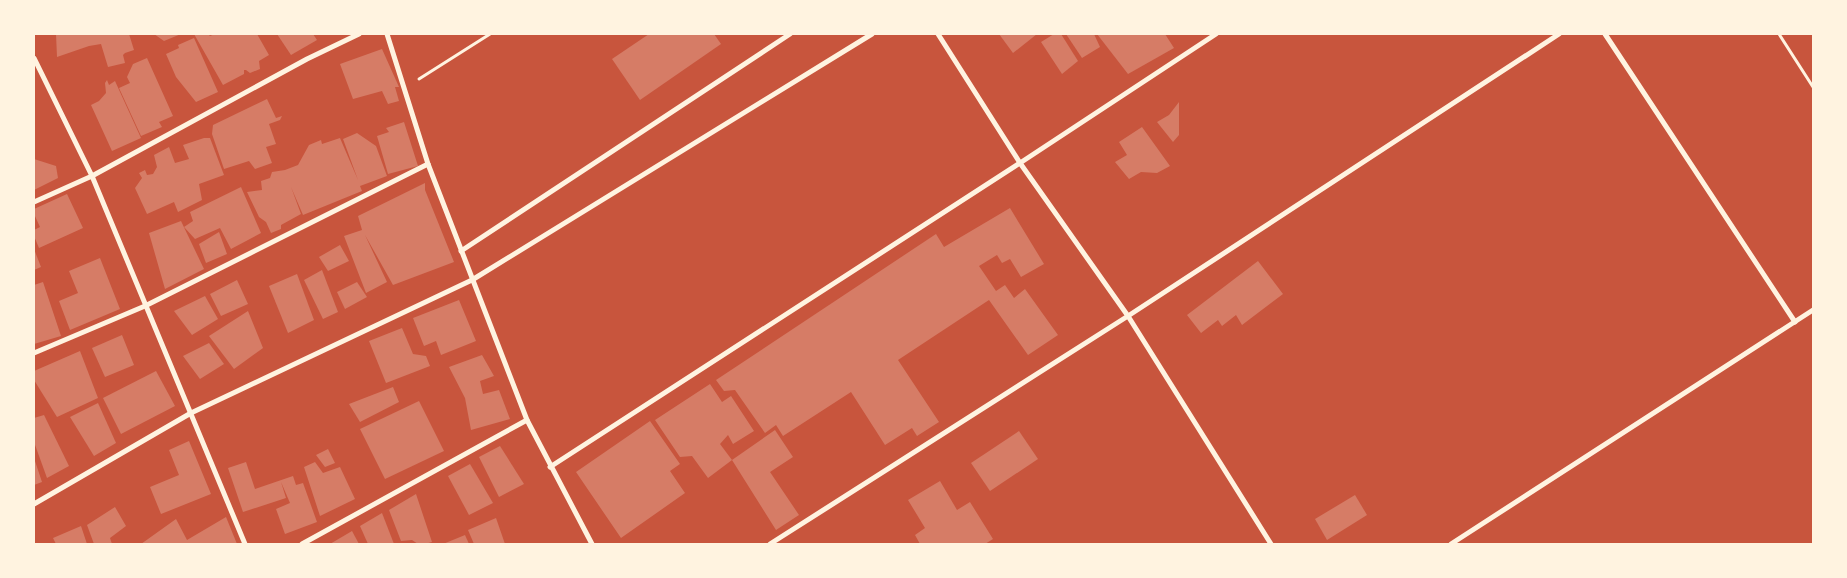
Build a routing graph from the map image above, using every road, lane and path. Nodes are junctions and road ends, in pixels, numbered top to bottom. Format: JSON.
{"nodes":[{"id":1,"x":359,"y":34,"type":"edge"},
{"id":2,"x":386,"y":34,"type":"edge"},
{"id":3,"x":490,"y":34,"type":"edge"},
{"id":4,"x":790,"y":34,"type":"edge"},
{"id":5,"x":872,"y":34,"type":"edge"},
{"id":6,"x":938,"y":34,"type":"edge"},
{"id":7,"x":1216,"y":34,"type":"edge"},
{"id":8,"x":1559,"y":34,"type":"edge"},
{"id":9,"x":1605,"y":34,"type":"edge"},
{"id":10,"x":1779,"y":34,"type":"edge"},
{"id":11,"x":34,"y":58,"type":"edge"},
{"id":12,"x":1813,"y":87,"type":"edge"},
{"id":13,"x":404,"y":89,"type":"junction"},
{"id":14,"x":1020,"y":163,"type":"junction"},
{"id":15,"x":428,"y":164,"type":"junction"},
{"id":16,"x":92,"y":176,"type":"junction"},
{"id":17,"x":34,"y":202,"type":"edge"},
{"id":18,"x":461,"y":251,"type":"junction"},
{"id":19,"x":472,"y":280,"type":"junction"},
{"id":20,"x":145,"y":306,"type":"junction"},
{"id":21,"x":1813,"y":310,"type":"edge"},
{"id":22,"x":1128,"y":316,"type":"junction"},
{"id":23,"x":1795,"y":322,"type":"junction"},
{"id":24,"x":34,"y":353,"type":"edge"},
{"id":25,"x":191,"y":413,"type":"junction"},
{"id":26,"x":527,"y":420,"type":"junction"},
{"id":27,"x":550,"y":467,"type":"junction"},
{"id":28,"x":34,"y":504,"type":"edge"},
{"id":29,"x":245,"y":544,"type":"edge"},
{"id":30,"x":302,"y":544,"type":"edge"},
{"id":31,"x":592,"y":544,"type":"edge"},
{"id":32,"x":770,"y":544,"type":"edge"},
{"id":33,"x":1271,"y":544,"type":"edge"},
{"id":34,"x":1451,"y":544,"type":"edge"}],
"edges":[{"from":1,"to":16,"type":"street"},
{"from":2,"to":13,"type":"street"},
{"from":3,"to":13,"type":"path"},
{"from":4,"to":18,"type":"street"},
{"from":5,"to":19,"type":"street"},
{"from":6,"to":14,"type":"street"},
{"from":7,"to":14,"type":"street"},
{"from":8,"to":22,"type":"street"},
{"from":9,"to":23,"type":"street"},
{"from":10,"to":12,"type":"path"},
{"from":11,"to":16,"type":"street"},
{"from":13,"to":15,"type":"street"},
{"from":14,"to":22,"type":"street"},
{"from":14,"to":27,"type":"street"},
{"from":15,"to":18,"type":"street"},
{"from":15,"to":20,"type":"street"},
{"from":16,"to":17,"type":"street"},
{"from":16,"to":20,"type":"street"},
{"from":18,"to":19,"type":"street"},
{"from":19,"to":25,"type":"street"},
{"from":19,"to":26,"type":"street"},
{"from":20,"to":24,"type":"street"},
{"from":20,"to":25,"type":"street"},
{"from":21,"to":23,"type":"street"},
{"from":22,"to":32,"type":"street"},
{"from":22,"to":33,"type":"street"},
{"from":23,"to":34,"type":"street"},
{"from":25,"to":28,"type":"street"},
{"from":25,"to":29,"type":"street"},
{"from":26,"to":27,"type":"street"},
{"from":26,"to":30,"type":"street"},
{"from":27,"to":31,"type":"street"}]}
